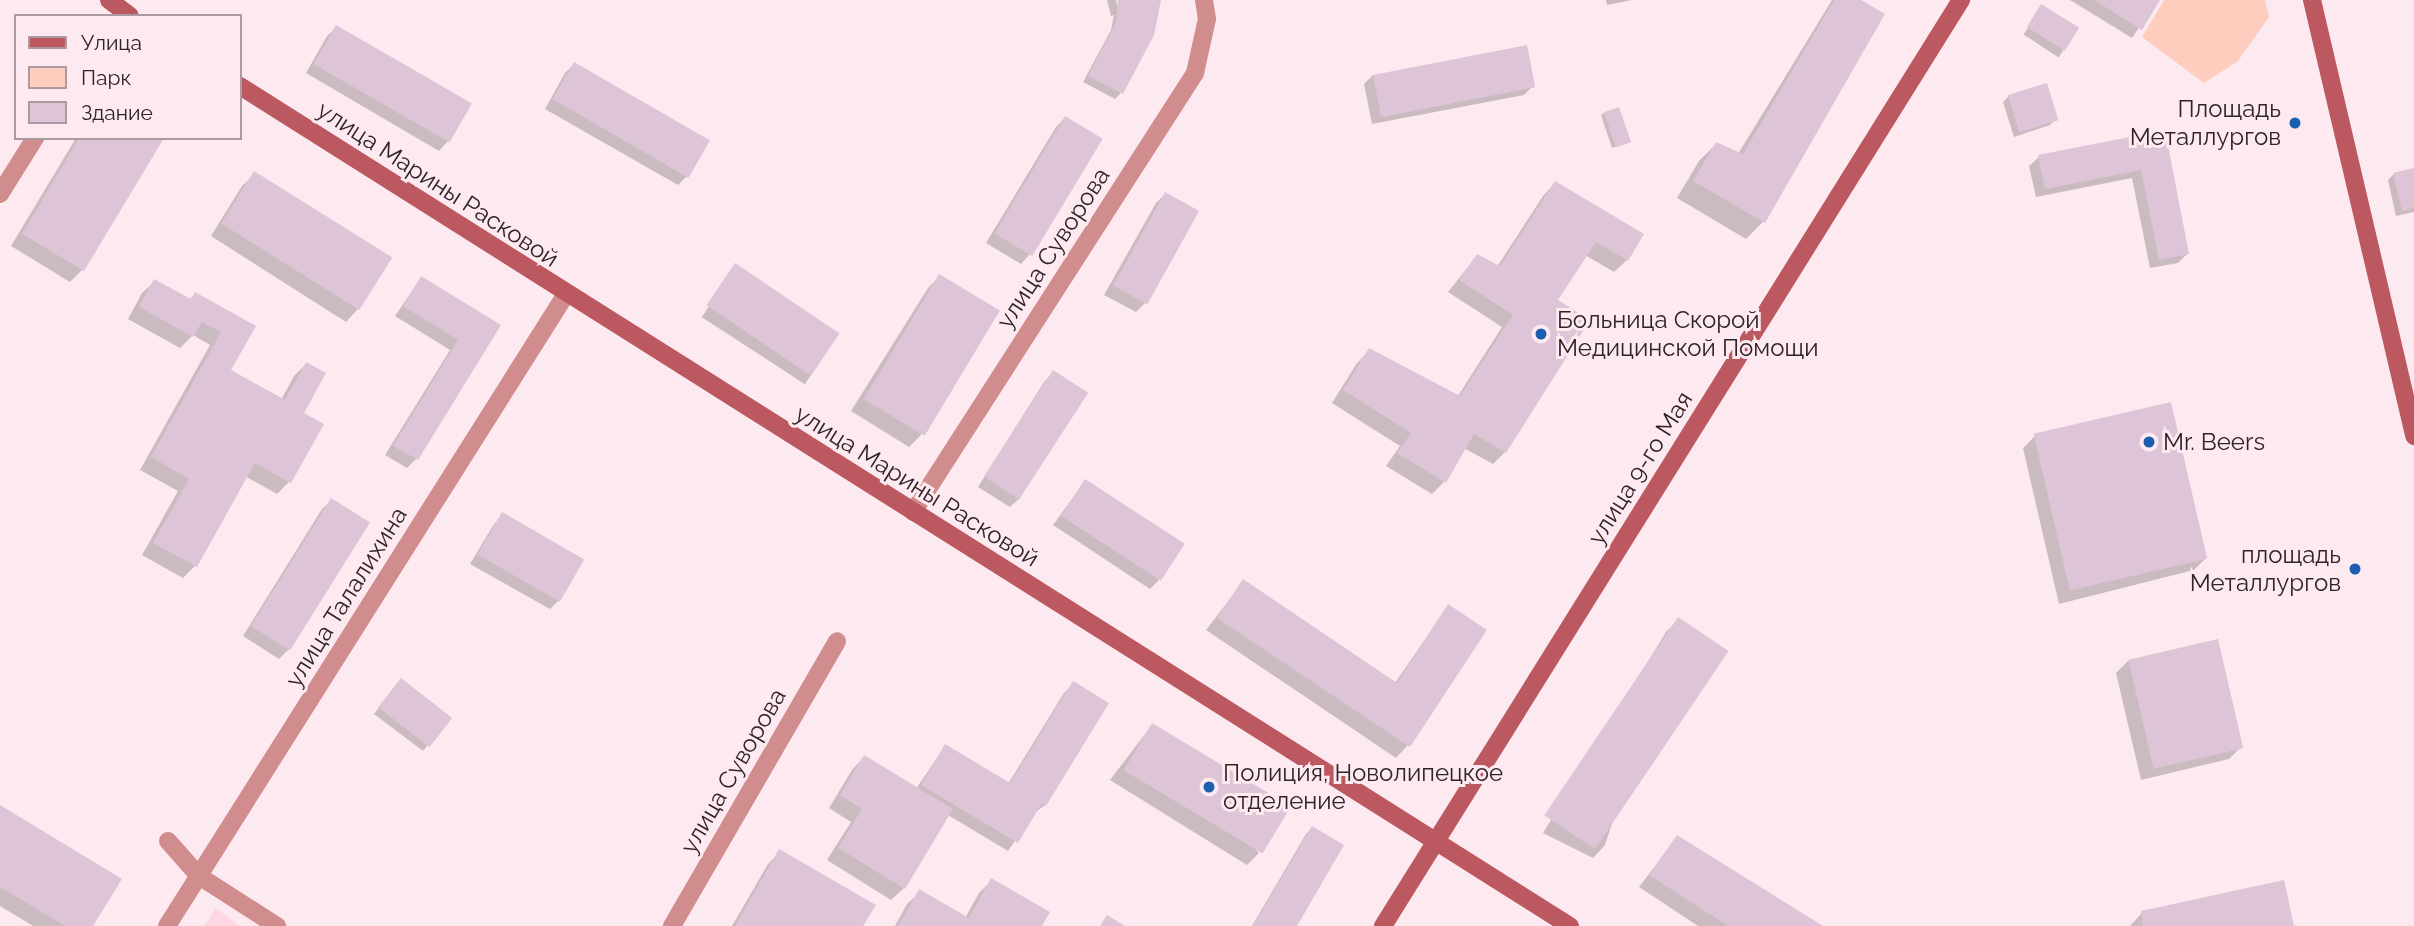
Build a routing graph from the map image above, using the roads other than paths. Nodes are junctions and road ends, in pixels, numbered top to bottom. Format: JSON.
{"nodes":[{"id":1,"x":1204,"y":0,"type":"edge"},
{"id":2,"x":1961,"y":0,"type":"edge"},
{"id":3,"x":2312,"y":0,"type":"edge"},
{"id":4,"x":242,"y":87,"type":"edge"},
{"id":5,"x":34,"y":140,"type":"edge"},
{"id":6,"x":0,"y":194,"type":"edge"},
{"id":7,"x":566,"y":294,"type":"junction"},
{"id":8,"x":2414,"y":436,"type":"edge"},
{"id":9,"x":914,"y":512,"type":"junction"},
{"id":10,"x":836,"y":641,"type":"dead end"},
{"id":11,"x":168,"y":841,"type":"dead end"},
{"id":12,"x":1435,"y":842,"type":"junction"},
{"id":13,"x":199,"y":876,"type":"junction"},
{"id":14,"x":167,"y":926,"type":"edge"},
{"id":15,"x":277,"y":926,"type":"edge"},
{"id":16,"x":672,"y":926,"type":"edge"},
{"id":17,"x":1383,"y":926,"type":"edge"},
{"id":18,"x":1570,"y":926,"type":"edge"}],
"edges":[{"from":1,"to":9,"type":"street","name":"улица Суворова"},
{"from":2,"to":12,"type":"main road","name":"улица 9-го Мая"},
{"from":3,"to":8,"type":"main road"},
{"from":4,"to":7,"type":"main road","name":"улица Марины Расковой"},
{"from":5,"to":6,"type":"street"},
{"from":7,"to":9,"type":"main road","name":"улица Марины Расковой"},
{"from":7,"to":13,"type":"street","name":"улица Талалихина"},
{"from":9,"to":12,"type":"main road","name":"улица Марины Расковой"},
{"from":10,"to":16,"type":"street","name":"улица Суворова"},
{"from":11,"to":13,"type":"street"},
{"from":12,"to":17,"type":"main road","name":"улица 9-го Мая"},
{"from":12,"to":18,"type":"main road","name":"улица Марины Расковой"},
{"from":13,"to":14,"type":"street","name":"улица Талалихина"},
{"from":13,"to":15,"type":"street"}]}
